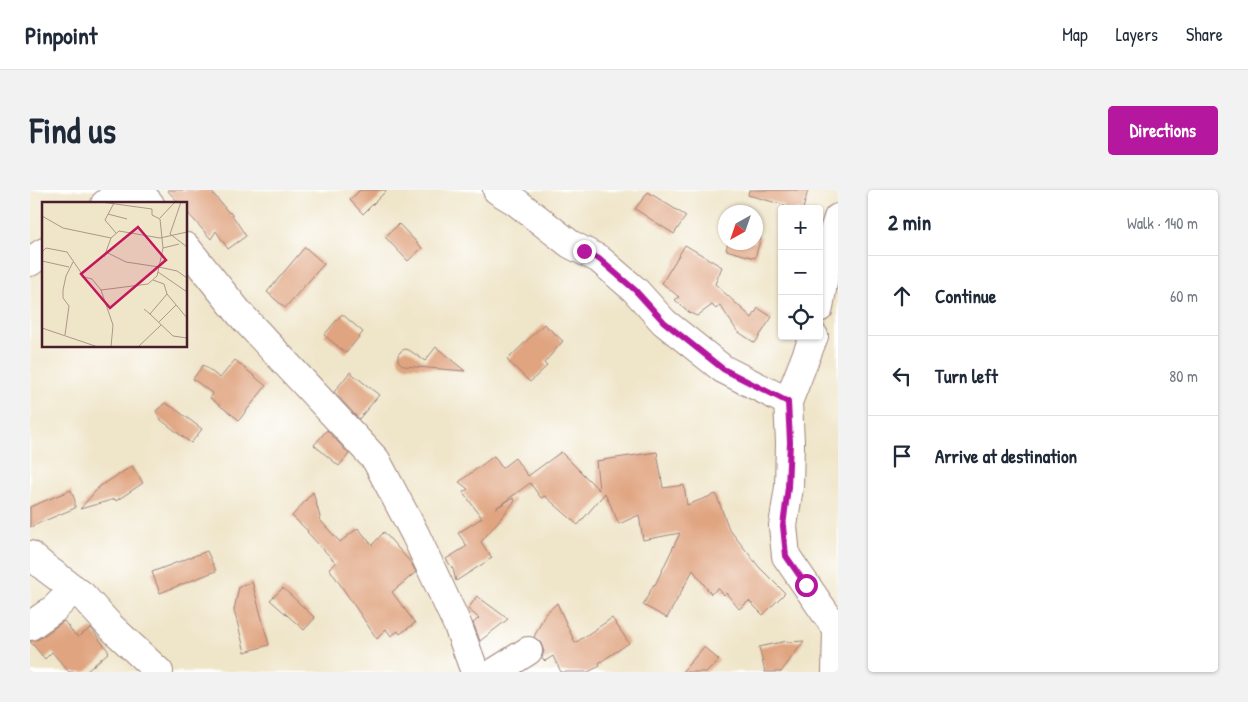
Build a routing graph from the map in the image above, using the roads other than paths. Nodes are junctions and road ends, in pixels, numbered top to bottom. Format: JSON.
{"nodes":[{"id":1,"x":121,"y":190,"type":"edge"},
{"id":2,"x":138,"y":190,"type":"edge"},
{"id":3,"x":497,"y":190,"type":"edge"},
{"id":4,"x":108,"y":202,"type":"edge"},
{"id":5,"x":148,"y":202,"type":"edge"},
{"id":6,"x":838,"y":218,"type":"edge"},
{"id":7,"x":188,"y":249,"type":"edge"},
{"id":8,"x":42,"y":253,"type":"edge"},
{"id":9,"x":30,"y":262,"type":"edge"},
{"id":10,"x":821,"y":295,"type":"edge"},
{"id":11,"x":812,"y":340,"type":"edge"},
{"id":12,"x":788,"y":402,"type":"junction"},
{"id":13,"x":30,"y":555,"type":"edge"},
{"id":14,"x":74,"y":589,"type":"junction"},
{"id":15,"x":30,"y":626,"type":"edge"},
{"id":16,"x":528,"y":651,"type":"dead end"},
{"id":17,"x":159,"y":672,"type":"edge"},
{"id":18,"x":475,"y":672,"type":"edge"},
{"id":19,"x":495,"y":672,"type":"edge"},
{"id":20,"x":836,"y":672,"type":"edge"}],
"edges":[{"from":1,"to":4,"type":"street"},
{"from":2,"to":5,"type":"street"},
{"from":3,"to":12,"type":"street"},
{"from":6,"to":10,"type":"street"},
{"from":7,"to":18,"type":"street"},
{"from":8,"to":9,"type":"street"},
{"from":11,"to":12,"type":"street"},
{"from":12,"to":20,"type":"street"},
{"from":13,"to":14,"type":"street"},
{"from":14,"to":15,"type":"street"},
{"from":14,"to":17,"type":"street"},
{"from":16,"to":19,"type":"street"}]}
